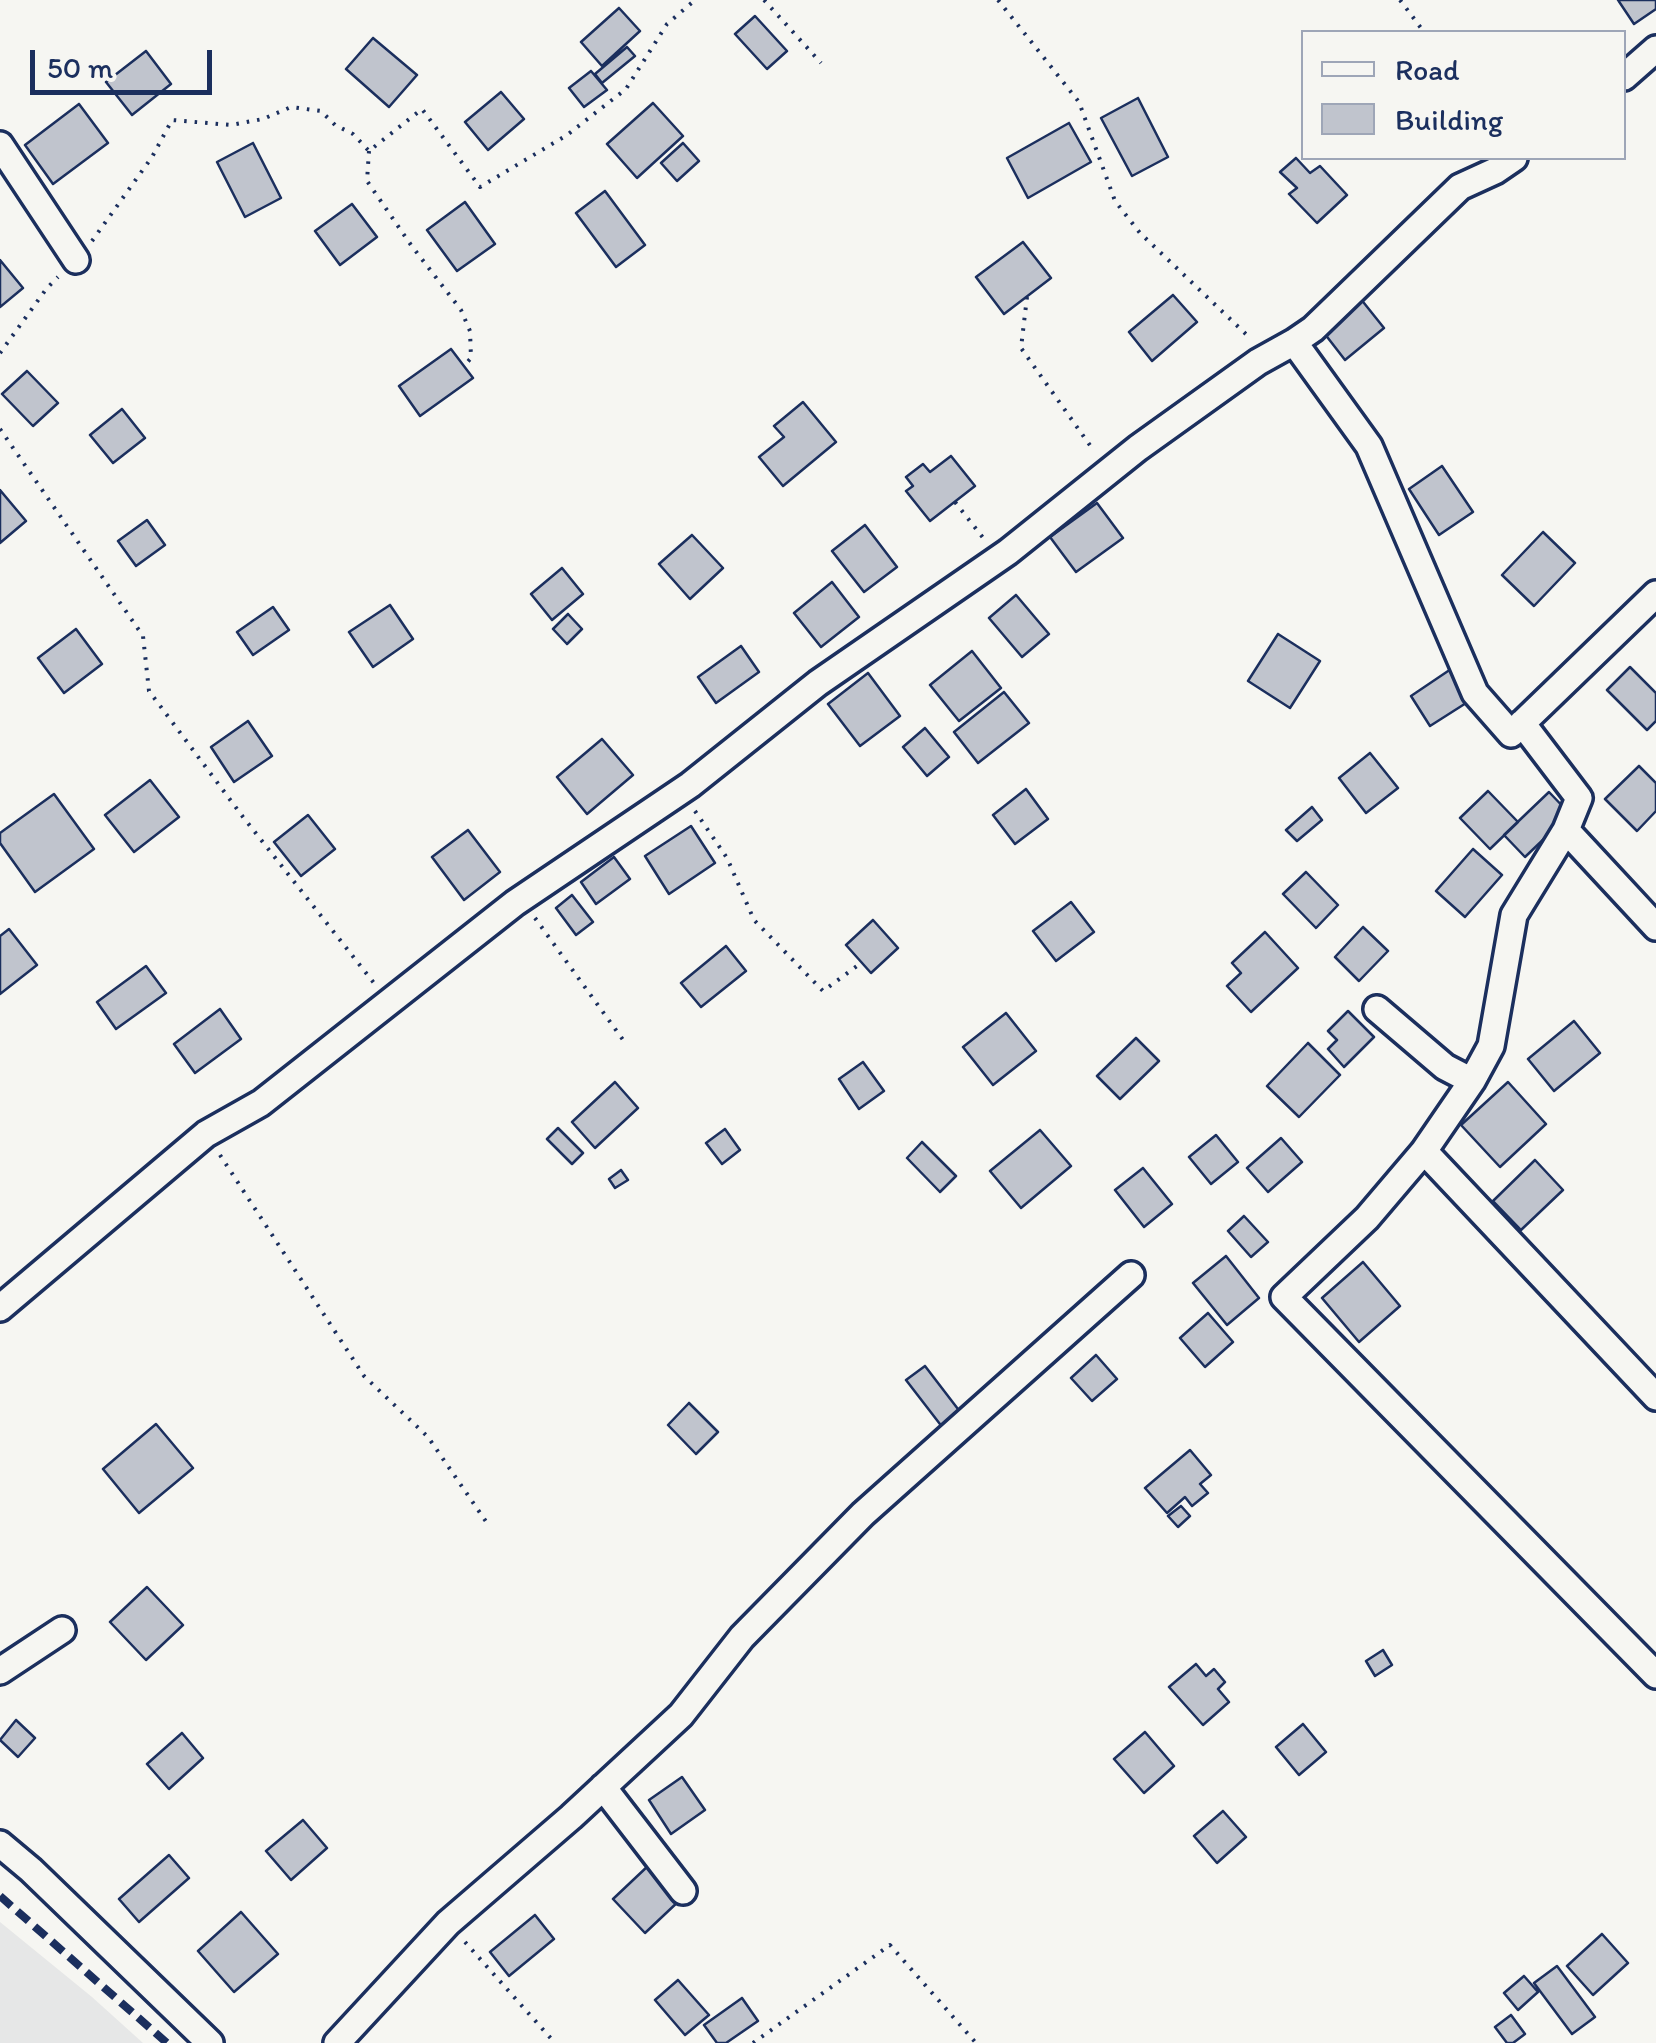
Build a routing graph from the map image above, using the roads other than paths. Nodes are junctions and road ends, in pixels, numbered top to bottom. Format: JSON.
{"nodes":[{"id":1,"x":1656,"y":49,"type":"edge"},
{"id":2,"x":1626,"y":75,"type":"edge"},
{"id":3,"x":0,"y":145,"type":"edge"},
{"id":4,"x":1511,"y":160,"type":"edge"},
{"id":5,"x":76,"y":260,"type":"road end"},
{"id":6,"x":1294,"y":342,"type":"junction"},
{"id":7,"x":1656,"y":594,"type":"edge"},
{"id":8,"x":1522,"y":723,"type":"junction"},
{"id":9,"x":1566,"y":830,"type":"junction"},
{"id":10,"x":1656,"y":927,"type":"edge"},
{"id":11,"x":1377,"y":1009,"type":"dead end"},
{"id":12,"x":1472,"y":1081,"type":"junction"},
{"id":13,"x":1424,"y":1150,"type":"junction"},
{"id":14,"x":1131,"y":1275,"type":"dead end"},
{"id":15,"x":0,"y":1308,"type":"edge"},
{"id":16,"x":1656,"y":1396,"type":"edge"},
{"id":17,"x":62,"y":1630,"type":"dead end"},
{"id":18,"x":0,"y":1671,"type":"edge"},
{"id":19,"x":1656,"y":1674,"type":"edge"},
{"id":20,"x":603,"y":1787,"type":"junction"},
{"id":21,"x":0,"y":1844,"type":"edge"},
{"id":22,"x":684,"y":1891,"type":"dead end"},
{"id":23,"x":210,"y":2043,"type":"edge"},
{"id":24,"x":337,"y":2043,"type":"edge"}],
"edges":[{"from":1,"to":2,"type":"street"},
{"from":3,"to":5,"type":"street"},
{"from":4,"to":6,"type":"street"},
{"from":6,"to":8,"type":"street"},
{"from":6,"to":15,"type":"street"},
{"from":7,"to":8,"type":"street"},
{"from":8,"to":9,"type":"street"},
{"from":9,"to":10,"type":"street"},
{"from":9,"to":12,"type":"street"},
{"from":11,"to":12,"type":"street"},
{"from":12,"to":13,"type":"street"},
{"from":13,"to":16,"type":"street"},
{"from":13,"to":19,"type":"street"},
{"from":14,"to":20,"type":"street"},
{"from":17,"to":18,"type":"street"},
{"from":20,"to":22,"type":"street"},
{"from":20,"to":24,"type":"street"},
{"from":21,"to":23,"type":"street"}]}
